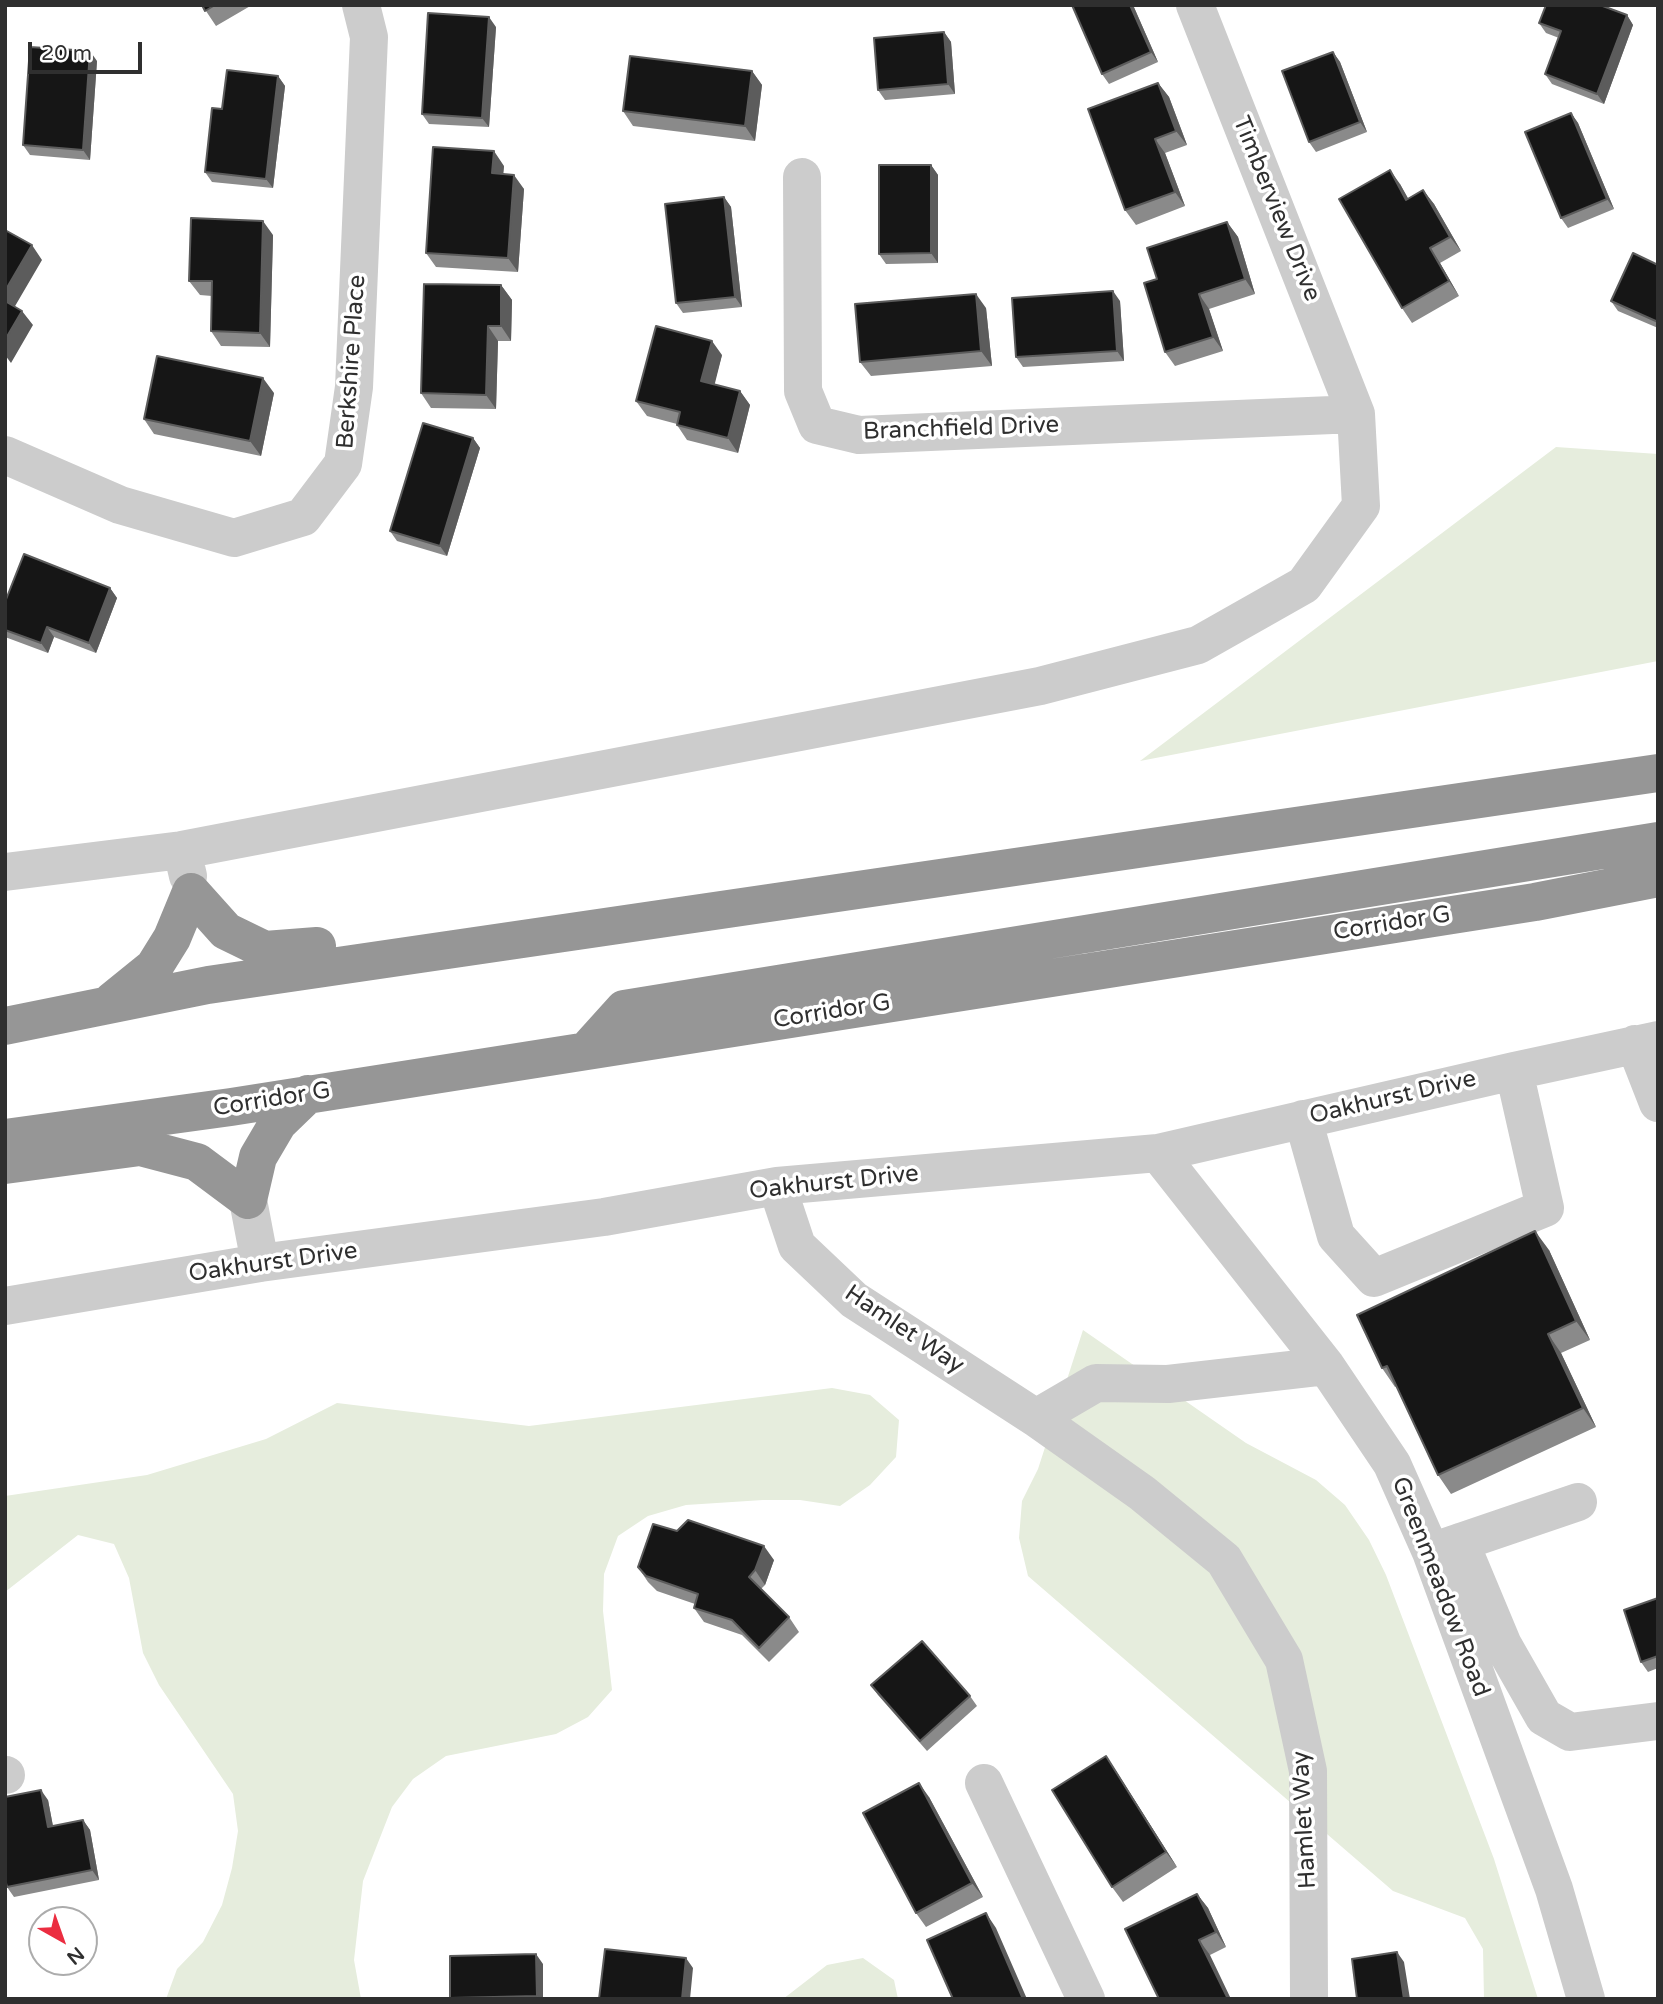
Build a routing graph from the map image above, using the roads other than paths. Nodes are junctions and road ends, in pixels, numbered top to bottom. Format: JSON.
{"nodes":[{"id":1,"x":361,"y":5,"type":"edge"},
{"id":2,"x":1195,"y":5,"type":"edge"},
{"id":3,"x":802,"y":177,"type":"dead end"},
{"id":4,"x":1356,"y":414,"type":"junction"},
{"id":5,"x":5,"y":455,"type":"edge"},
{"id":6,"x":1658,"y":773,"type":"edge"},
{"id":7,"x":1658,"y":841,"type":"edge"},
{"id":8,"x":182,"y":850,"type":"junction"},
{"id":9,"x":5,"y":872,"type":"edge"},
{"id":10,"x":1658,"y":878,"type":"edge"},
{"id":11,"x":191,"y":891,"type":"junction"},
{"id":12,"x":813,"y":897,"type":"junction"},
{"id":13,"x":107,"y":1005,"type":"junction"},
{"id":14,"x":5,"y":1026,"type":"edge"},
{"id":15,"x":1646,"y":1042,"type":"edge"},
{"id":16,"x":587,"y":1050,"type":"junction"},
{"id":17,"x":1514,"y":1071,"type":"junction"},
{"id":18,"x":307,"y":1094,"type":"junction"},
{"id":19,"x":1658,"y":1103,"type":"edge"},
{"id":20,"x":1303,"y":1119,"type":"junction"},
{"id":21,"x":5,"y":1138,"type":"edge"},
{"id":22,"x":1158,"y":1153,"type":"junction"},
{"id":23,"x":5,"y":1166,"type":"edge"},
{"id":24,"x":777,"y":1186,"type":"junction"},
{"id":25,"x":248,"y":1200,"type":"junction"},
{"id":26,"x":260,"y":1263,"type":"junction"},
{"id":27,"x":5,"y":1306,"type":"edge"},
{"id":28,"x":1326,"y":1366,"type":"junction"},
{"id":29,"x":1036,"y":1418,"type":"junction"},
{"id":30,"x":1578,"y":1502,"type":"dead end"},
{"id":31,"x":1446,"y":1547,"type":"junction"},
{"id":32,"x":1658,"y":1721,"type":"edge"},
{"id":33,"x":984,"y":1783,"type":"dead end"},
{"id":34,"x":1086,"y":1999,"type":"edge"},
{"id":35,"x":1309,"y":1999,"type":"edge"},
{"id":36,"x":1586,"y":1999,"type":"edge"}],
"edges":[{"from":1,"to":5,"type":"street","name":"Berkshire Place"},
{"from":2,"to":4,"type":"street","name":"Timberview Drive"},
{"from":3,"to":4,"type":"street","name":"Branchfield Drive"},
{"from":4,"to":8,"type":"street","name":"Timberview Drive"},
{"from":6,"to":12,"type":"highway"},
{"from":7,"to":16,"type":"highway"},
{"from":8,"to":9,"type":"street","name":"Timberview Drive"},
{"from":8,"to":11,"type":"street"},
{"from":10,"to":16,"type":"highway","name":"Corridor G"},
{"from":11,"to":12,"type":"highway"},
{"from":11,"to":13,"type":"highway"},
{"from":12,"to":13,"type":"highway"},
{"from":13,"to":14,"type":"highway"},
{"from":15,"to":17,"type":"street","name":"Oakhurst Drive"},
{"from":15,"to":19,"type":"street"},
{"from":16,"to":18,"type":"highway","name":"Corridor G"},
{"from":17,"to":20,"type":"street","name":"Oakhurst Drive"},
{"from":17,"to":20,"type":"street"},
{"from":18,"to":21,"type":"highway","name":"Corridor G"},
{"from":18,"to":25,"type":"highway"},
{"from":20,"to":22,"type":"street","name":"Oakhurst Drive"},
{"from":22,"to":24,"type":"street","name":"Oakhurst Drive"},
{"from":22,"to":28,"type":"street","name":"Greenmeadow Road"},
{"from":23,"to":25,"type":"highway"},
{"from":24,"to":26,"type":"street","name":"Oakhurst Drive"},
{"from":24,"to":29,"type":"street","name":"Hamlet Way"},
{"from":25,"to":26,"type":"street"},
{"from":26,"to":27,"type":"street","name":"Oakhurst Drive"},
{"from":28,"to":29,"type":"street"},
{"from":28,"to":31,"type":"street","name":"Greenmeadow Road"},
{"from":29,"to":35,"type":"street","name":"Hamlet Way"},
{"from":30,"to":31,"type":"street"},
{"from":31,"to":32,"type":"street"},
{"from":31,"to":36,"type":"street","name":"Greenmeadow Road"},
{"from":33,"to":34,"type":"street"}]}
